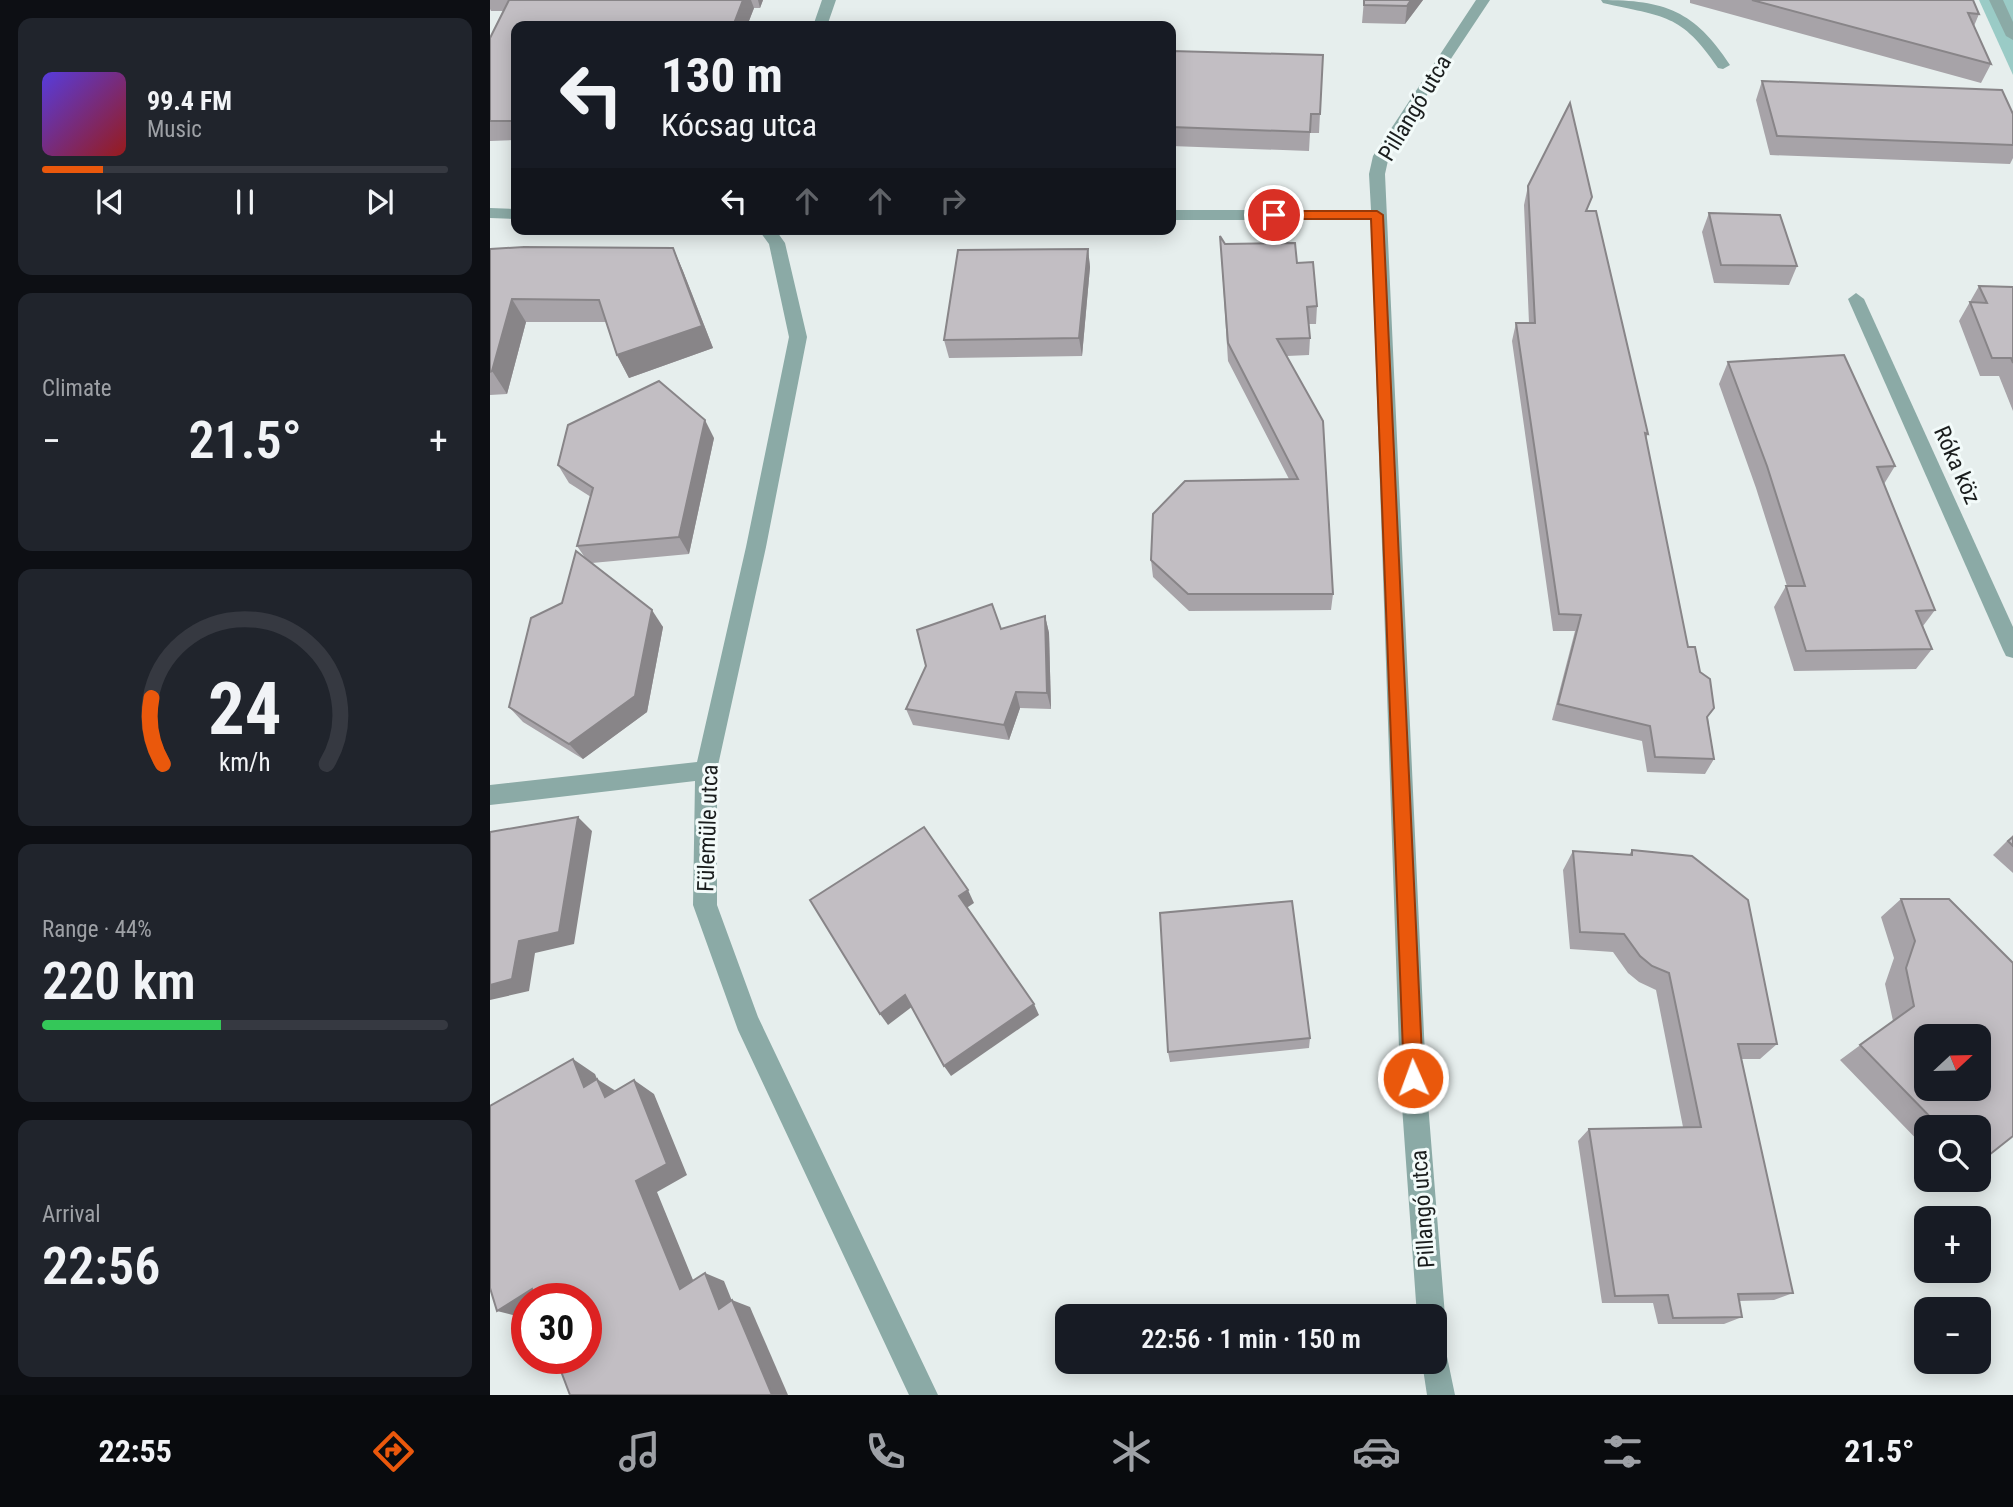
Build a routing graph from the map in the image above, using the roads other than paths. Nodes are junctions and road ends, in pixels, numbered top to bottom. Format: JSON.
{"nodes":[{"id":1,"x":830,"y":0,"type":"edge"},
{"id":2,"x":1483,"y":0,"type":"edge"},
{"id":3,"x":1608,"y":0,"type":"edge"},
{"id":4,"x":1996,"y":0,"type":"edge"},
{"id":5,"x":822,"y":21,"type":"edge"},
{"id":6,"x":2013,"y":36,"type":"edge"},
{"id":7,"x":1723,"y":65,"type":"dead end"},
{"id":8,"x":490,"y":214,"type":"edge"},
{"id":9,"x":511,"y":214,"type":"edge"},
{"id":10,"x":1176,"y":215,"type":"edge"},
{"id":11,"x":1377,"y":215,"type":"junction"},
{"id":12,"x":770,"y":235,"type":"edge"},
{"id":13,"x":1856,"y":299,"type":"dead end"},
{"id":14,"x":2013,"y":650,"type":"edge"},
{"id":15,"x":706,"y":770,"type":"junction"},
{"id":16,"x":490,"y":795,"type":"edge"},
{"id":17,"x":1430,"y":1304,"type":"edge"},
{"id":18,"x":1438,"y":1374,"type":"edge"},
{"id":19,"x":924,"y":1395,"type":"edge"},
{"id":20,"x":1441,"y":1395,"type":"edge"}],
"edges":[{"from":1,"to":5,"type":"street"},
{"from":2,"to":11,"type":"street","name":"Pillangó utca"},
{"from":3,"to":7,"type":"street"},
{"from":4,"to":6,"type":"street"},
{"from":8,"to":9,"type":"street"},
{"from":10,"to":11,"type":"street"},
{"from":11,"to":17,"type":"street","name":"Pillangó utca"},
{"from":12,"to":15,"type":"street","name":"Fülemüle utca"},
{"from":13,"to":14,"type":"street","name":"Róka köz"},
{"from":15,"to":16,"type":"street"},
{"from":15,"to":19,"type":"street","name":"Fülemüle utca"},
{"from":18,"to":20,"type":"street"}]}
